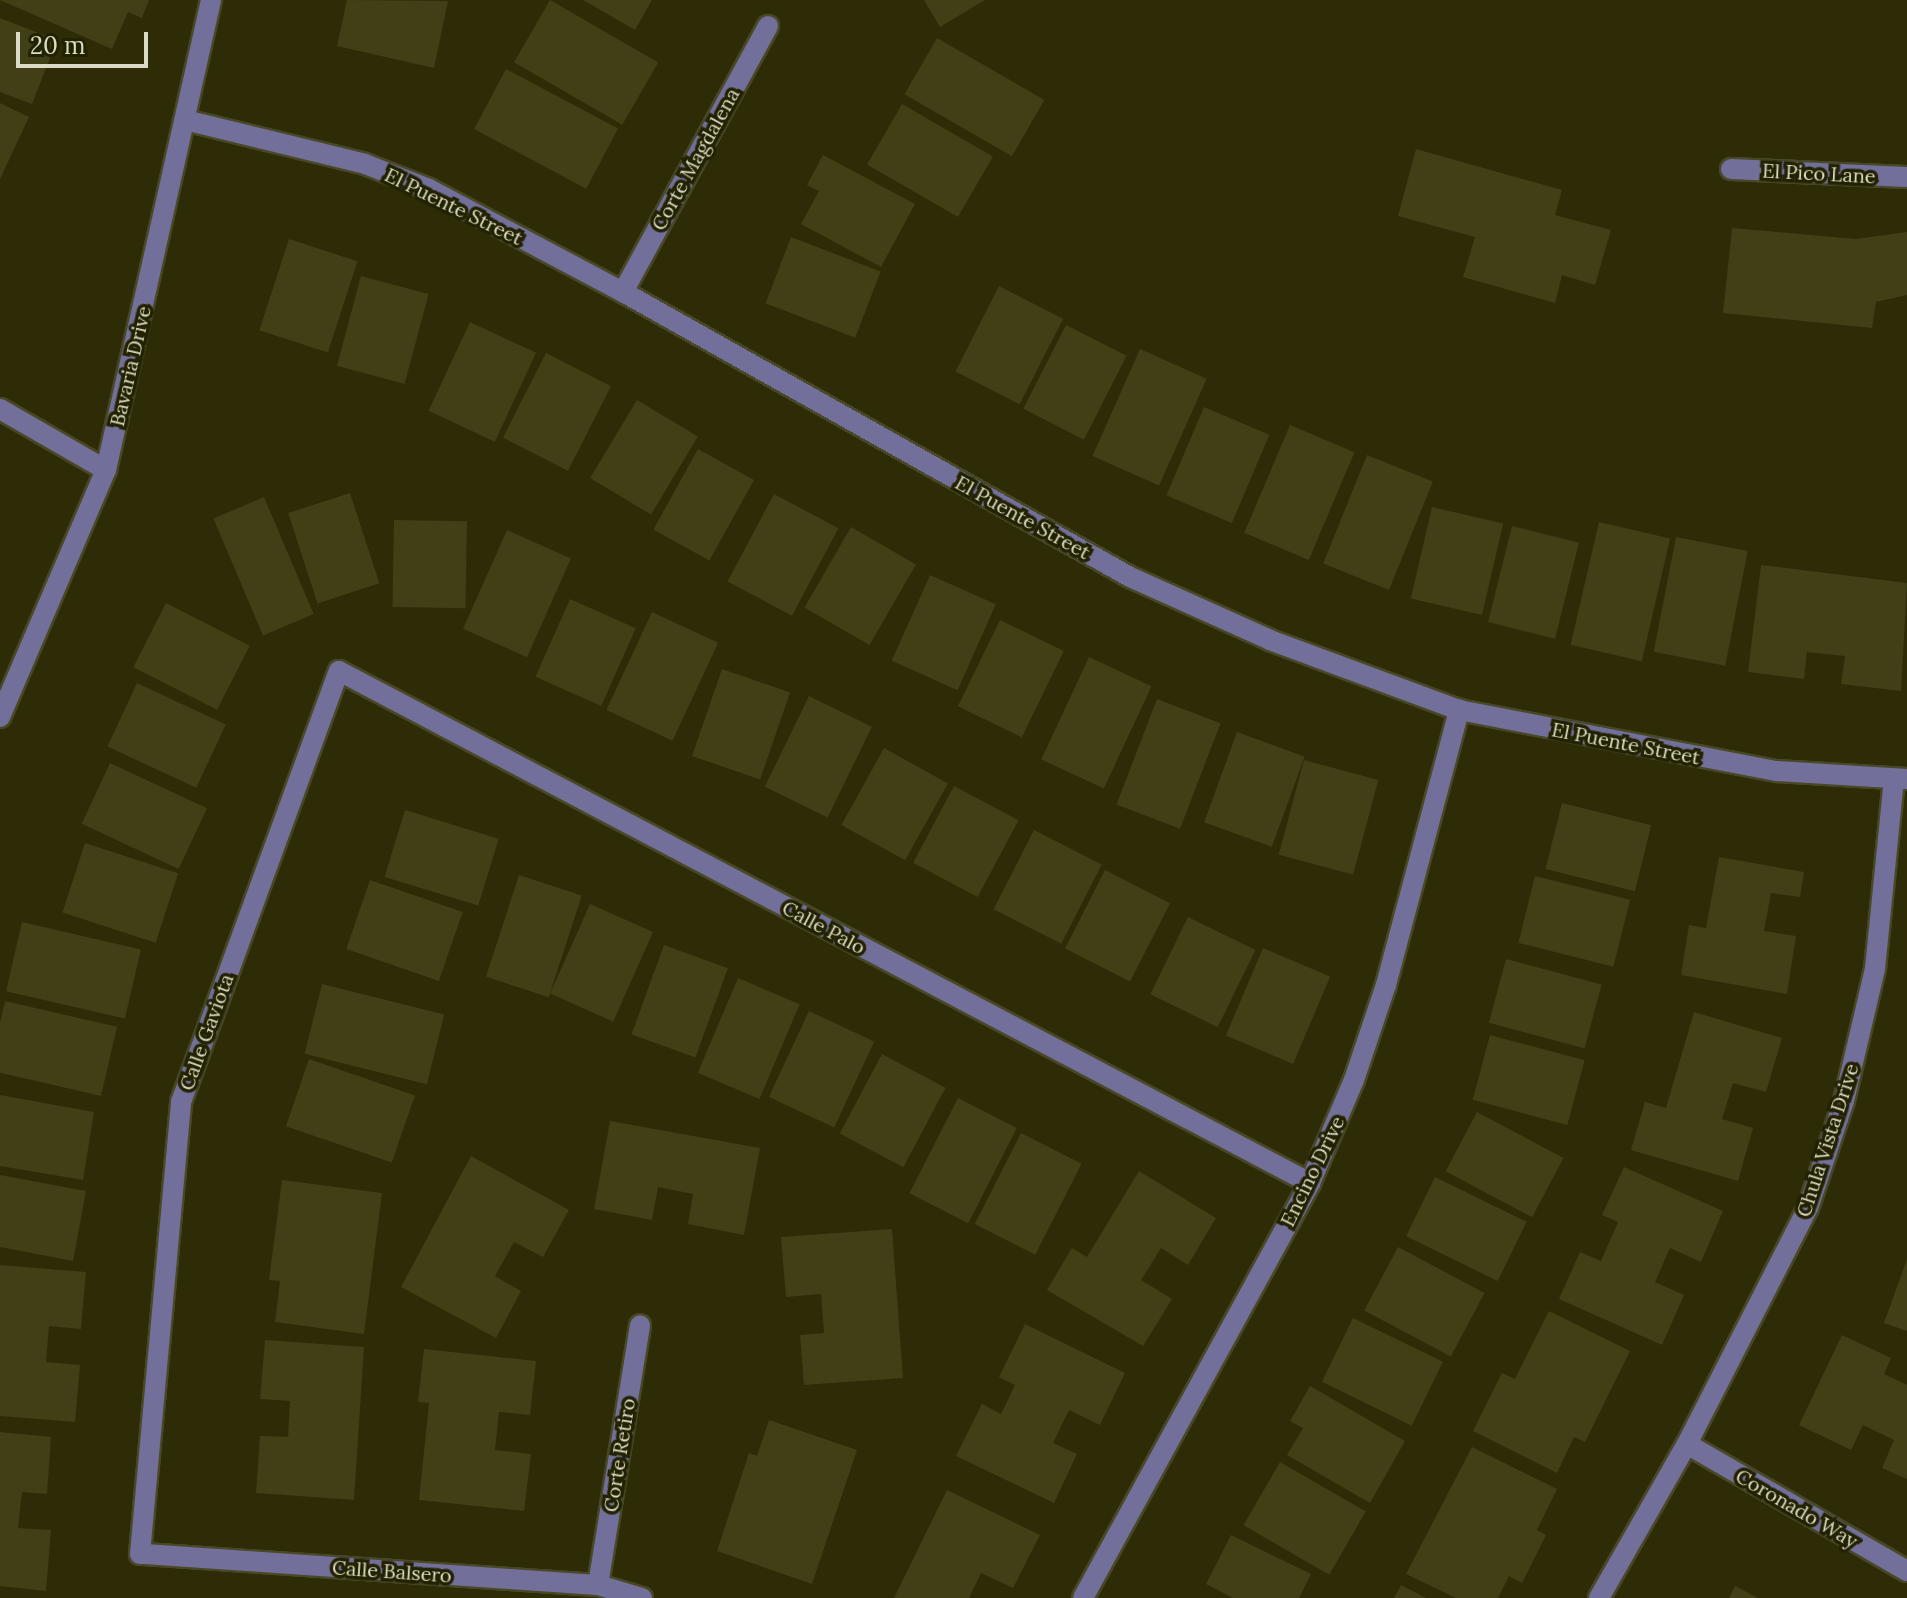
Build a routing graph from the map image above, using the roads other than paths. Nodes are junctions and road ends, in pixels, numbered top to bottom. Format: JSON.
{"nodes":[{"id":1,"x":211,"y":0,"type":"edge"},
{"id":2,"x":768,"y":26,"type":"dead end"},
{"id":3,"x":185,"y":120,"type":"junction"},
{"id":4,"x":1731,"y":169,"type":"dead end"},
{"id":5,"x":1907,"y":177,"type":"edge"},
{"id":6,"x":623,"y":292,"type":"junction"},
{"id":7,"x":0,"y":409,"type":"edge"},
{"id":8,"x":106,"y":470,"type":"junction"},
{"id":9,"x":339,"y":671,"type":"joint"},
{"id":10,"x":1459,"y":710,"type":"junction"},
{"id":11,"x":0,"y":717,"type":"edge"},
{"id":12,"x":1900,"y":779,"type":"edge"},
{"id":13,"x":1310,"y":1183,"type":"junction"},
{"id":14,"x":640,"y":1325,"type":"dead end"},
{"id":15,"x":1687,"y":1444,"type":"junction"},
{"id":16,"x":140,"y":1554,"type":"joint"},
{"id":17,"x":1907,"y":1571,"type":"edge"},
{"id":18,"x":598,"y":1585,"type":"junction"},
{"id":19,"x":642,"y":1598,"type":"edge"},
{"id":20,"x":1083,"y":1598,"type":"edge"},
{"id":21,"x":1599,"y":1598,"type":"edge"}],
"edges":[{"from":1,"to":3,"type":"street","name":"Bavaria Drive"},
{"from":2,"to":6,"type":"street","name":"Corte Magdalena"},
{"from":3,"to":6,"type":"street","name":"El Puente Street"},
{"from":3,"to":8,"type":"street","name":"Bavaria Drive"},
{"from":4,"to":5,"type":"street","name":"El Pico Lane"},
{"from":6,"to":10,"type":"street","name":"El Puente Street"},
{"from":7,"to":8,"type":"street"},
{"from":8,"to":11,"type":"street","name":"Bavaria Drive"},
{"from":9,"to":13,"type":"street","name":"Calle Palo"},
{"from":9,"to":16,"type":"street","name":"Calle Gaviota"},
{"from":10,"to":12,"type":"street","name":"El Puente Street"},
{"from":10,"to":13,"type":"street","name":"Encino Drive"},
{"from":12,"to":15,"type":"street","name":"Chula Vista Drive"},
{"from":13,"to":20,"type":"street","name":"Encino Drive"},
{"from":14,"to":18,"type":"street","name":"Corte Retiro"},
{"from":15,"to":17,"type":"street","name":"Coronado Way"},
{"from":15,"to":21,"type":"street","name":"Chula Vista Drive"},
{"from":16,"to":18,"type":"street","name":"Calle Balsero"},
{"from":18,"to":19,"type":"street","name":"Calle Balsero"}]}
